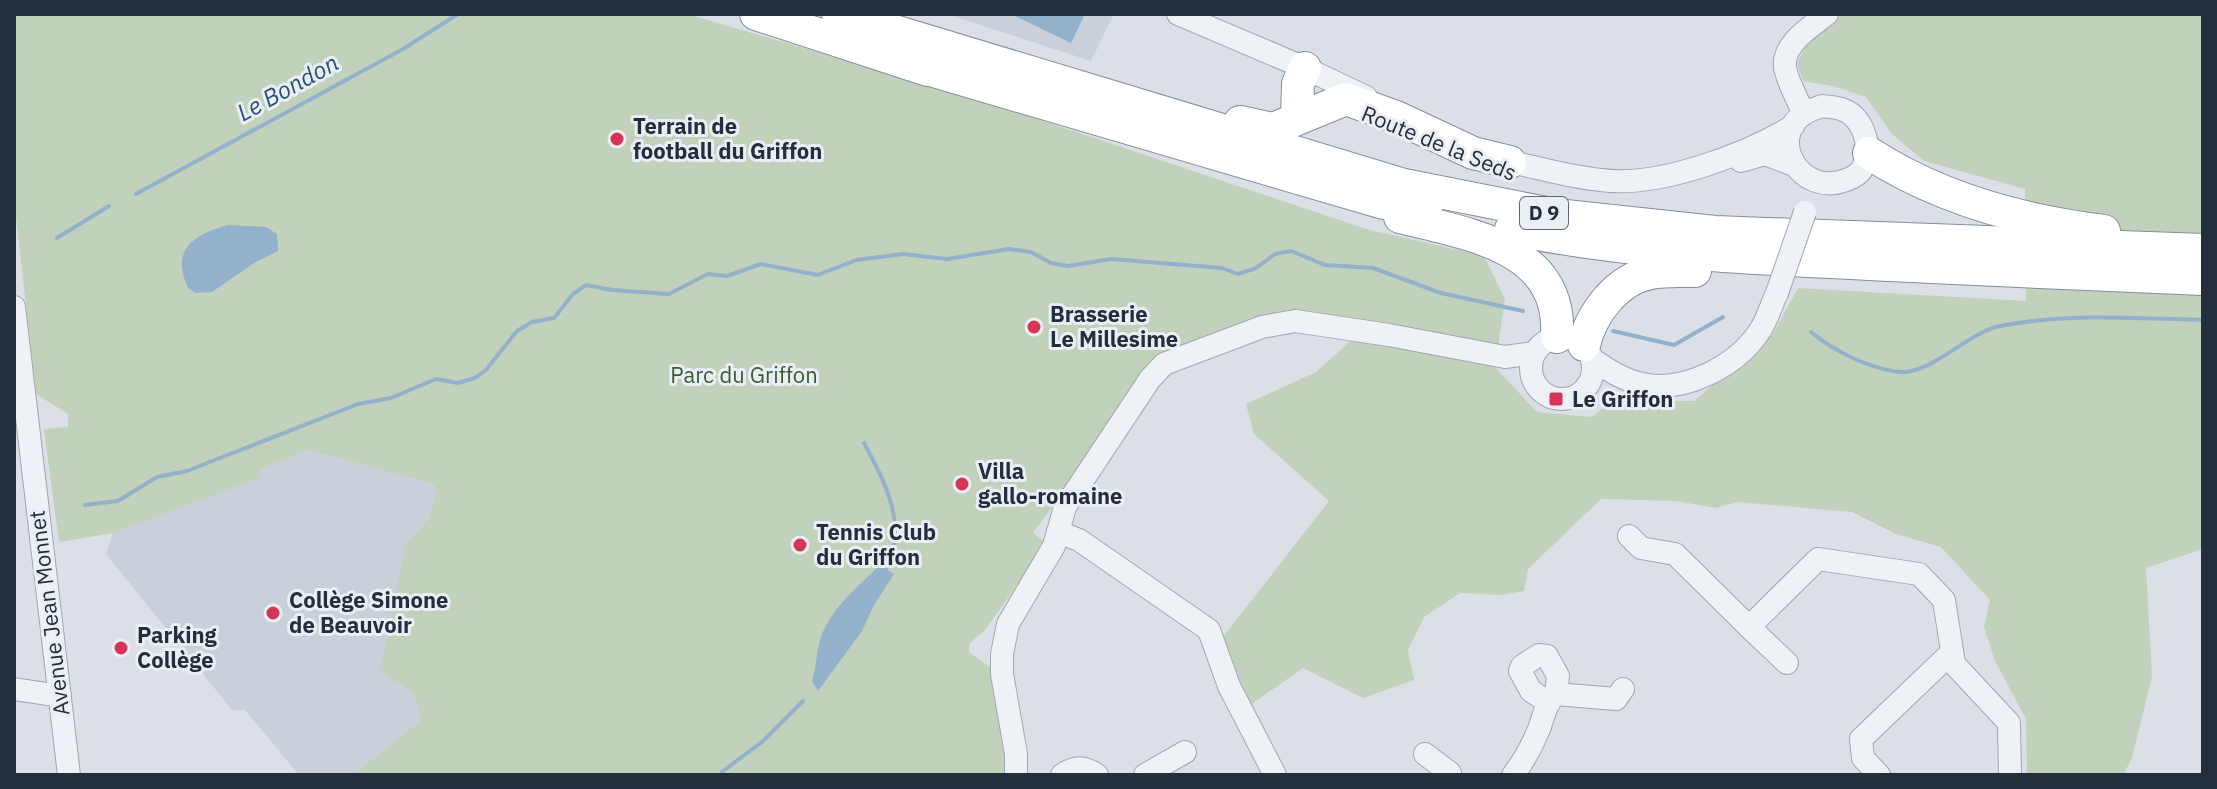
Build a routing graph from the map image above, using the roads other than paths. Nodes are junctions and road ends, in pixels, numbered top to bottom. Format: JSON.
{"nodes":[{"id":1,"x":747,"y":14,"type":"edge"},
{"id":2,"x":756,"y":14,"type":"edge"},
{"id":3,"x":1827,"y":14,"type":"edge"},
{"id":4,"x":1186,"y":18,"type":"edge"},
{"id":5,"x":826,"y":23,"type":"edge"},
{"id":6,"x":909,"y":50,"type":"junction"},
{"id":7,"x":1302,"y":76,"type":"junction"},
{"id":8,"x":1338,"y":102,"type":"junction"},
{"id":9,"x":1297,"y":117,"type":"junction"},
{"id":10,"x":1798,"y":120,"type":"junction"},
{"id":11,"x":1869,"y":153,"type":"junction"},
{"id":12,"x":1510,"y":162,"type":"junction"},
{"id":13,"x":1794,"y":165,"type":"junction"},
{"id":14,"x":1816,"y":183,"type":"junction"},
{"id":15,"x":2203,"y":242,"type":"edge"},
{"id":16,"x":2203,"y":250,"type":"edge"},
{"id":17,"x":1958,"y":270,"type":"junction"},
{"id":18,"x":2203,"y":279,"type":"edge"},
{"id":19,"x":14,"y":307,"type":"edge"},
{"id":20,"x":1567,"y":349,"type":"junction"},
{"id":21,"x":1505,"y":357,"type":"junction"},
{"id":22,"x":1534,"y":381,"type":"junction"},
{"id":23,"x":1637,"y":384,"type":"junction"},
{"id":24,"x":1583,"y":392,"type":"junction"},
{"id":25,"x":14,"y":420,"type":"edge"},
{"id":26,"x":32,"y":521,"type":"junction"},
{"id":27,"x":1058,"y":532,"type":"junction"},
{"id":28,"x":1629,"y":536,"type":"dead end"},
{"id":29,"x":1749,"y":627,"type":"junction"},
{"id":30,"x":1952,"y":652,"type":"junction"},
{"id":31,"x":1787,"y":663,"type":"dead end"},
{"id":32,"x":14,"y":689,"type":"edge"},
{"id":33,"x":1623,"y":689,"type":"dead end"},
{"id":34,"x":54,"y":696,"type":"junction"},
{"id":35,"x":1185,"y":752,"type":"dead end"},
{"id":36,"x":1425,"y":754,"type":"dead end"},
{"id":37,"x":1519,"y":767,"type":"edge"},
{"id":38,"x":1450,"y":774,"type":"edge"},
{"id":39,"x":55,"y":775,"type":"edge"},
{"id":40,"x":69,"y":775,"type":"edge"},
{"id":41,"x":1016,"y":775,"type":"edge"},
{"id":42,"x":1062,"y":775,"type":"edge"},
{"id":43,"x":1097,"y":775,"type":"edge"},
{"id":44,"x":1145,"y":775,"type":"edge"},
{"id":45,"x":1275,"y":775,"type":"edge"},
{"id":46,"x":1879,"y":775,"type":"edge"},
{"id":47,"x":2010,"y":775,"type":"edge"}],
"edges":[{"from":1,"to":5,"type":"highway"},
{"from":2,"to":5,"type":"highway","number":"D 9"},
{"from":3,"to":10,"type":"street"},
{"from":4,"to":7,"type":"street","name":"Route de la Seds"},
{"from":5,"to":6,"type":"highway","number":"D 9"},
{"from":6,"to":9,"type":"highway"},
{"from":6,"to":16,"type":"highway","number":"D 9"},
{"from":6,"to":17,"type":"highway","number":"D 9"},
{"from":6,"to":20,"type":"highway"},
{"from":7,"to":8,"type":"street","name":"Route de la Seds"},
{"from":7,"to":9,"type":"highway"},
{"from":7,"to":12,"type":"street","name":"Route de la Seds"},
{"from":8,"to":9,"type":"highway"},
{"from":8,"to":12,"type":"highway"},
{"from":8,"to":13,"type":"street","name":"Route de la Seds"},
{"from":10,"to":11,"type":"street"},
{"from":10,"to":12,"type":"street","name":"Route de la Seds"},
{"from":10,"to":13,"type":"street"},
{"from":11,"to":14,"type":"street"},
{"from":11,"to":15,"type":"highway"},
{"from":13,"to":14,"type":"street"},
{"from":14,"to":23,"type":"street","bridge":true},
{"from":17,"to":18,"type":"highway","number":"D 9"},
{"from":17,"to":20,"type":"highway"},
{"from":19,"to":26,"type":"street","name":"Avenue Jean Monnet"},
{"from":20,"to":21,"type":"street"},
{"from":20,"to":22,"type":"street"},
{"from":20,"to":23,"type":"street"},
{"from":20,"to":24,"type":"street"},
{"from":21,"to":22,"type":"street"},
{"from":21,"to":27,"type":"street"},
{"from":22,"to":24,"type":"street"},
{"from":23,"to":24,"type":"street"},
{"from":25,"to":26,"type":"street","name":"Avenue Jean Monnet"},
{"from":26,"to":34,"type":"street","name":"Avenue Jean Monnet"},
{"from":27,"to":41,"type":"street"},
{"from":27,"to":45,"type":"street"},
{"from":28,"to":29,"type":"street"},
{"from":29,"to":30,"type":"street"},
{"from":29,"to":31,"type":"street"},
{"from":30,"to":46,"type":"street"},
{"from":30,"to":47,"type":"street"},
{"from":32,"to":34,"type":"street"},
{"from":33,"to":37,"type":"street"},
{"from":34,"to":39,"type":"street","name":"Avenue Jean Monnet"},
{"from":34,"to":40,"type":"street","name":"Avenue Jean Monnet"},
{"from":35,"to":44,"type":"street"},
{"from":36,"to":38,"type":"street"},
{"from":42,"to":43,"type":"street"}]}
